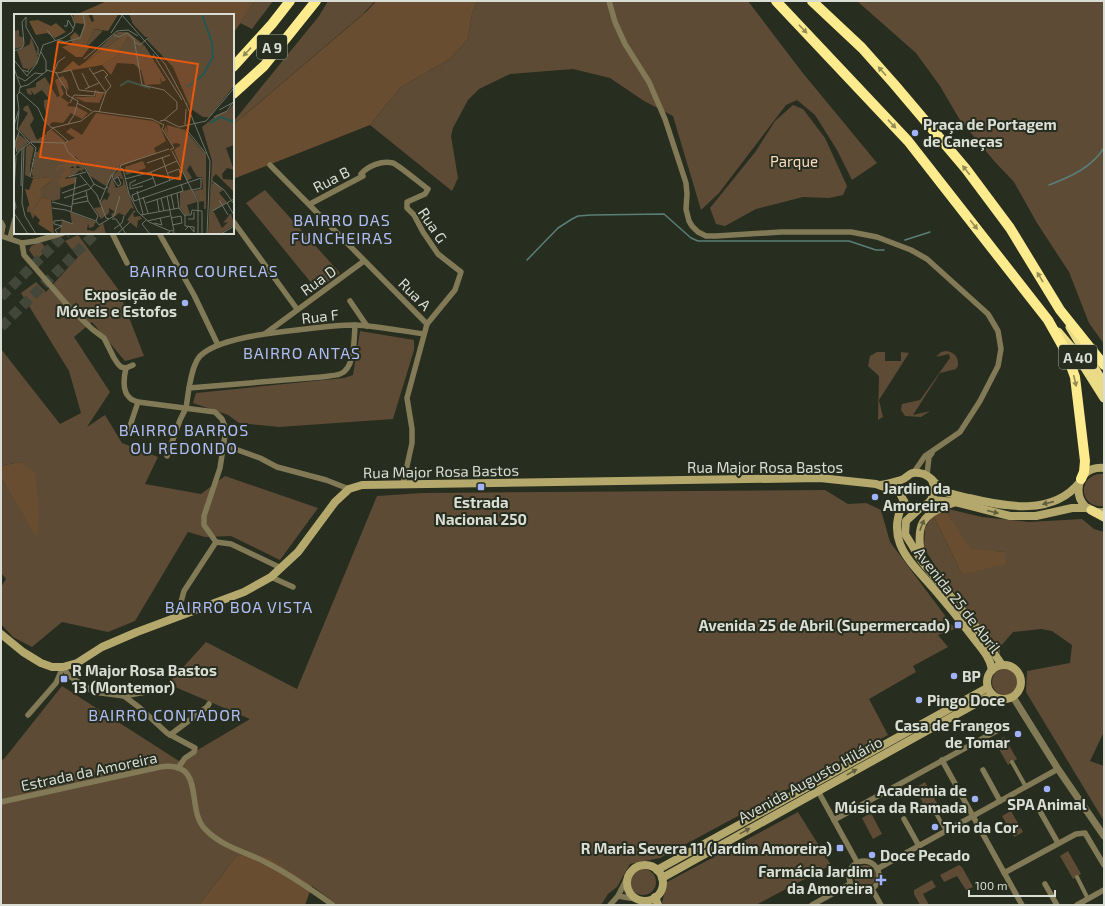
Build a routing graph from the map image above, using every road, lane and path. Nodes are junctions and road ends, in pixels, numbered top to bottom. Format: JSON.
{"nodes":[{"id":1,"x":290,"y":1,"type":"edge"},
{"id":2,"x":308,"y":1,"type":"edge"},
{"id":3,"x":316,"y":1,"type":"edge"},
{"id":4,"x":609,"y":1,"type":"edge"},
{"id":5,"x":776,"y":1,"type":"edge"},
{"id":6,"x":812,"y":1,"type":"edge"},
{"id":7,"x":234,"y":66,"type":"edge"},
{"id":8,"x":234,"y":90,"type":"edge"},
{"id":9,"x":234,"y":93,"type":"edge"},
{"id":10,"x":270,"y":164,"type":"dead end"},
{"id":11,"x":362,"y":176,"type":"joint"},
{"id":12,"x":310,"y":204,"type":"junction"},
{"id":13,"x":1,"y":222,"type":"edge"},
{"id":14,"x":234,"y":222,"type":"edge"},
{"id":15,"x":14,"y":223,"type":"edge"},
{"id":16,"x":60,"y":234,"type":"edge"},
{"id":17,"x":112,"y":234,"type":"edge"},
{"id":18,"x":160,"y":234,"type":"edge"},
{"id":19,"x":1,"y":236,"type":"edge"},
{"id":20,"x":10,"y":238,"type":"junction"},
{"id":21,"x":22,"y":243,"type":"junction"},
{"id":22,"x":364,"y":261,"type":"junction"},
{"id":23,"x":127,"y":263,"type":"dead end"},
{"id":24,"x":350,"y":301,"type":"dead end"},
{"id":25,"x":297,"y":309,"type":"junction"},
{"id":26,"x":1060,"y":310,"type":"junction"},
{"id":27,"x":1048,"y":320,"type":"junction"},
{"id":28,"x":427,"y":324,"type":"junction"},
{"id":29,"x":355,"y":325,"type":"junction"},
{"id":30,"x":367,"y":326,"type":"junction"},
{"id":31,"x":266,"y":333,"type":"junction"},
{"id":32,"x":424,"y":334,"type":"junction"},
{"id":33,"x":218,"y":345,"type":"junction"},
{"id":34,"x":133,"y":365,"type":"dead end"},
{"id":35,"x":1104,"y":365,"type":"edge"},
{"id":36,"x":126,"y":368,"type":"junction"},
{"id":37,"x":1104,"y":384,"type":"edge"},
{"id":38,"x":190,"y":388,"type":"junction"},
{"id":39,"x":1104,"y":398,"type":"edge"},
{"id":40,"x":138,"y":402,"type":"junction"},
{"id":41,"x":186,"y":408,"type":"junction"},
{"id":42,"x":128,"y":432,"type":"dead end"},
{"id":43,"x":224,"y":446,"type":"junction"},
{"id":44,"x":934,"y":449,"type":"junction"},
{"id":45,"x":167,"y":456,"type":"dead end"},
{"id":46,"x":1104,"y":468,"type":"edge"},
{"id":47,"x":914,"y":472,"type":"junction"},
{"id":48,"x":930,"y":478,"type":"junction"},
{"id":49,"x":903,"y":480,"type":"junction"},
{"id":50,"x":1080,"y":481,"type":"junction"},
{"id":51,"x":403,"y":484,"type":"junction"},
{"id":52,"x":880,"y":485,"type":"junction"},
{"id":53,"x":349,"y":489,"type":"junction"},
{"id":54,"x":900,"y":493,"type":"junction"},
{"id":55,"x":932,"y":500,"type":"junction"},
{"id":56,"x":904,"y":501,"type":"junction"},
{"id":57,"x":955,"y":502,"type":"junction"},
{"id":58,"x":921,"y":507,"type":"junction"},
{"id":59,"x":1089,"y":509,"type":"junction"},
{"id":60,"x":1104,"y":512,"type":"edge"},
{"id":61,"x":1104,"y":517,"type":"edge"},
{"id":62,"x":216,"y":542,"type":"junction"},
{"id":63,"x":923,"y":563,"type":"junction"},
{"id":64,"x":281,"y":568,"type":"junction"},
{"id":65,"x":271,"y":577,"type":"junction"},
{"id":66,"x":293,"y":587,"type":"dead end"},
{"id":67,"x":177,"y":617,"type":"junction"},
{"id":68,"x":1,"y":634,"type":"edge"},
{"id":69,"x":1002,"y":665,"type":"junction"},
{"id":70,"x":63,"y":667,"type":"junction"},
{"id":71,"x":992,"y":670,"type":"junction"},
{"id":72,"x":987,"y":688,"type":"junction"},
{"id":73,"x":160,"y":691,"type":"dead end"},
{"id":74,"x":124,"y":696,"type":"junction"},
{"id":75,"x":993,"y":696,"type":"junction"},
{"id":76,"x":1013,"y":697,"type":"junction"},
{"id":77,"x":209,"y":704,"type":"dead end"},
{"id":78,"x":28,"y":715,"type":"dead end"},
{"id":79,"x":1000,"y":729,"type":"dead end"},
{"id":80,"x":170,"y":736,"type":"junction"},
{"id":81,"x":942,"y":760,"type":"junction"},
{"id":82,"x":1012,"y":762,"type":"dead end"},
{"id":83,"x":178,"y":768,"type":"junction"},
{"id":84,"x":1058,"y":769,"type":"junction"},
{"id":85,"x":982,"y":770,"type":"dead end"},
{"id":86,"x":1026,"y":786,"type":"junction"},
{"id":87,"x":818,"y":791,"type":"junction"},
{"id":88,"x":1000,"y":801,"type":"junction"},
{"id":89,"x":1,"y":802,"type":"edge"},
{"id":90,"x":933,"y":808,"type":"dead end"},
{"id":91,"x":1041,"y":813,"type":"dead end"},
{"id":92,"x":973,"y":817,"type":"junction"},
{"id":93,"x":904,"y":819,"type":"dead end"},
{"id":94,"x":834,"y":820,"type":"junction"},
{"id":95,"x":946,"y":832,"type":"junction"},
{"id":96,"x":1104,"y":836,"type":"edge"},
{"id":97,"x":1058,"y":843,"type":"junction"},
{"id":98,"x":919,"y":846,"type":"junction"},
{"id":99,"x":857,"y":862,"type":"junction"},
{"id":100,"x":1104,"y":865,"type":"edge"},
{"id":101,"x":878,"y":869,"type":"junction"},
{"id":102,"x":657,"y":870,"type":"junction"},
{"id":103,"x":1004,"y":873,"type":"junction"},
{"id":104,"x":628,"y":876,"type":"junction"},
{"id":105,"x":1077,"y":877,"type":"dead end"},
{"id":106,"x":662,"y":878,"type":"junction"},
{"id":107,"x":850,"y":884,"type":"junction"},
{"id":108,"x":1045,"y":884,"type":"dead end"},
{"id":109,"x":872,"y":889,"type":"junction"},
{"id":110,"x":1104,"y":890,"type":"edge"},
{"id":111,"x":618,"y":896,"type":"junction"},
{"id":112,"x":1088,"y":899,"type":"junction"},
{"id":113,"x":641,"y":901,"type":"edge"},
{"id":114,"x":656,"y":901,"type":"edge"},
{"id":115,"x":333,"y":905,"type":"edge"},
{"id":116,"x":610,"y":905,"type":"edge"},
{"id":117,"x":812,"y":905,"type":"edge"},
{"id":118,"x":881,"y":905,"type":"edge"},
{"id":119,"x":1022,"y":905,"type":"edge"},
{"id":120,"x":1057,"y":905,"type":"edge"},
{"id":121,"x":1077,"y":905,"type":"edge"}],
"edges":[{"from":1,"to":7,"type":"highway","number":"A 9","one_way":true},
{"from":2,"to":8,"type":"highway","number":"A 9"},
{"from":3,"to":9,"type":"highway"},
{"from":4,"to":44,"type":"street"},
{"from":5,"to":27,"type":"highway","one_way":true},
{"from":26,"to":6,"type":"highway","one_way":true},
{"from":10,"to":12,"type":"street","name":"Rua A"},
{"from":11,"to":12,"type":"street","name":"Rua B"},
{"from":11,"to":28,"type":"street","name":"Rua G"},
{"from":12,"to":22,"type":"street","name":"Rua A"},
{"from":13,"to":19,"type":"street"},
{"from":14,"to":25,"type":"street"},
{"from":15,"to":20,"type":"street"},
{"from":16,"to":21,"type":"street"},
{"from":17,"to":23,"type":"street"},
{"from":18,"to":33,"type":"street"},
{"from":19,"to":20,"type":"street"},
{"from":20,"to":21,"type":"street"},
{"from":21,"to":36,"type":"street"},
{"from":22,"to":25,"type":"street","name":"Rua D"},
{"from":22,"to":28,"type":"street","name":"Rua A"},
{"from":24,"to":30,"type":"street"},
{"from":25,"to":31,"type":"street","name":"Rua D"},
{"from":26,"to":35,"type":"highway"},
{"from":26,"to":37,"type":"highway","number":"A 40"},
{"from":27,"to":39,"type":"highway","number":"A 40"},
{"from":27,"to":50,"type":"highway","one_way":true},
{"from":28,"to":32,"type":"street","name":"Rua A"},
{"from":29,"to":30,"type":"street","name":"Rua F"},
{"from":29,"to":31,"type":"street","name":"Rua F"},
{"from":29,"to":38,"type":"street"},
{"from":30,"to":32,"type":"street","name":"Rua F"},
{"from":31,"to":33,"type":"street","name":"Rua F"},
{"from":32,"to":51,"type":"street","name":"Rua A"},
{"from":33,"to":38,"type":"street","name":"Rua F"},
{"from":34,"to":36,"type":"street"},
{"from":36,"to":40,"type":"street"},
{"from":38,"to":41,"type":"street","name":"Rua F"},
{"from":40,"to":41,"type":"street"},
{"from":40,"to":42,"type":"street"},
{"from":41,"to":43,"type":"street"},
{"from":41,"to":45,"type":"street","name":"Rua F"},
{"from":43,"to":53,"type":"street"},
{"from":43,"to":62,"type":"street"},
{"from":44,"to":47,"type":"street"},
{"from":44,"to":48,"type":"street"},
{"from":46,"to":50,"type":"main road"},
{"from":47,"to":48,"type":"main road"},
{"from":47,"to":49,"type":"main road"},
{"from":50,"to":48,"type":"main road","one_way":true},
{"from":48,"to":55,"type":"main road"},
{"from":49,"to":52,"type":"main road"},
{"from":49,"to":54,"type":"main road"},
{"from":50,"to":59,"type":"main road"},
{"from":51,"to":52,"type":"main road","name":"Rua Major Rosa Bastos"},
{"from":51,"to":53,"type":"main road","name":"Rua Major Rosa Bastos"},
{"from":52,"to":54,"type":"main road"},
{"from":53,"to":64,"type":"main road","name":"Rua Major Rosa Bastos"},
{"from":54,"to":56,"type":"main road"},
{"from":55,"to":57,"type":"main road"},
{"from":55,"to":58,"type":"main road"},
{"from":56,"to":58,"type":"main road"},
{"from":56,"to":71,"type":"main road","name":"Avenida 25 de Abril"},
{"from":57,"to":59,"type":"main road","one_way":true},
{"from":63,"to":57,"type":"main road","name":"Avenida 25 de Abril","one_way":true},
{"from":58,"to":63,"type":"main road"},
{"from":59,"to":60,"type":"main road"},
{"from":59,"to":61,"type":"highway"},
{"from":62,"to":64,"type":"street"},
{"from":62,"to":67,"type":"street"},
{"from":63,"to":69,"type":"main road","name":"Avenida 25 de Abril"},
{"from":64,"to":65,"type":"main road","name":"Rua Major Rosa Bastos"},
{"from":65,"to":66,"type":"street"},
{"from":65,"to":67,"type":"main road","name":"Rua Major Rosa Bastos"},
{"from":67,"to":70,"type":"main road","name":"Rua Major Rosa Bastos"},
{"from":68,"to":70,"type":"main road","name":"Rua Major Rosa Bastos"},
{"from":69,"to":71,"type":"main road"},
{"from":69,"to":76,"type":"main road"},
{"from":70,"to":74,"type":"street"},
{"from":70,"to":78,"type":"street"},
{"from":71,"to":72,"type":"main road"},
{"from":72,"to":75,"type":"main road"},
{"from":72,"to":102,"type":"main road","name":"Avenida Augusto Hilário"},
{"from":73,"to":74,"type":"street"},
{"from":74,"to":80,"type":"street"},
{"from":75,"to":76,"type":"main road"},
{"from":87,"to":75,"type":"main road","name":"Avenida Augusto Hilário","one_way":true},
{"from":76,"to":84,"type":"street"},
{"from":77,"to":80,"type":"street"},
{"from":79,"to":81,"type":"street"},
{"from":80,"to":83,"type":"street"},
{"from":81,"to":92,"type":"street"},
{"from":81,"to":94,"type":"street"},
{"from":82,"to":86,"type":"street"},
{"from":83,"to":89,"type":"street","name":"Estrada da Amoreira"},
{"from":83,"to":115,"type":"street","name":"Estrada da Amoreira"},
{"from":84,"to":86,"type":"street"},
{"from":84,"to":96,"type":"street"},
{"from":85,"to":88,"type":"street"},
{"from":86,"to":88,"type":"street"},
{"from":87,"to":94,"type":"street"},
{"from":106,"to":87,"type":"main road","name":"Avenida Augusto Hilário","one_way":true},
{"from":88,"to":92,"type":"street"},
{"from":90,"to":95,"type":"street"},
{"from":91,"to":97,"type":"street"},
{"from":92,"to":95,"type":"street"},
{"from":92,"to":103,"type":"street"},
{"from":93,"to":98,"type":"street"},
{"from":94,"to":99,"type":"street"},
{"from":95,"to":98,"type":"street"},
{"from":97,"to":100,"type":"street"},
{"from":97,"to":103,"type":"street"},
{"from":98,"to":101,"type":"street"},
{"from":99,"to":101,"type":"street"},
{"from":99,"to":107,"type":"street"},
{"from":101,"to":109,"type":"street"},
{"from":102,"to":104,"type":"main road"},
{"from":102,"to":106,"type":"main road"},
{"from":103,"to":119,"type":"street"},
{"from":104,"to":111,"type":"street"},
{"from":104,"to":113,"type":"main road"},
{"from":105,"to":112,"type":"street"},
{"from":106,"to":114,"type":"main road"},
{"from":107,"to":109,"type":"street"},
{"from":107,"to":117,"type":"street"},
{"from":108,"to":120,"type":"street"},
{"from":109,"to":118,"type":"street"},
{"from":110,"to":112,"type":"street"},
{"from":111,"to":113,"type":"street"},
{"from":111,"to":116,"type":"street"},
{"from":112,"to":121,"type":"street"},
{"from":113,"to":114,"type":"main road"}]}
